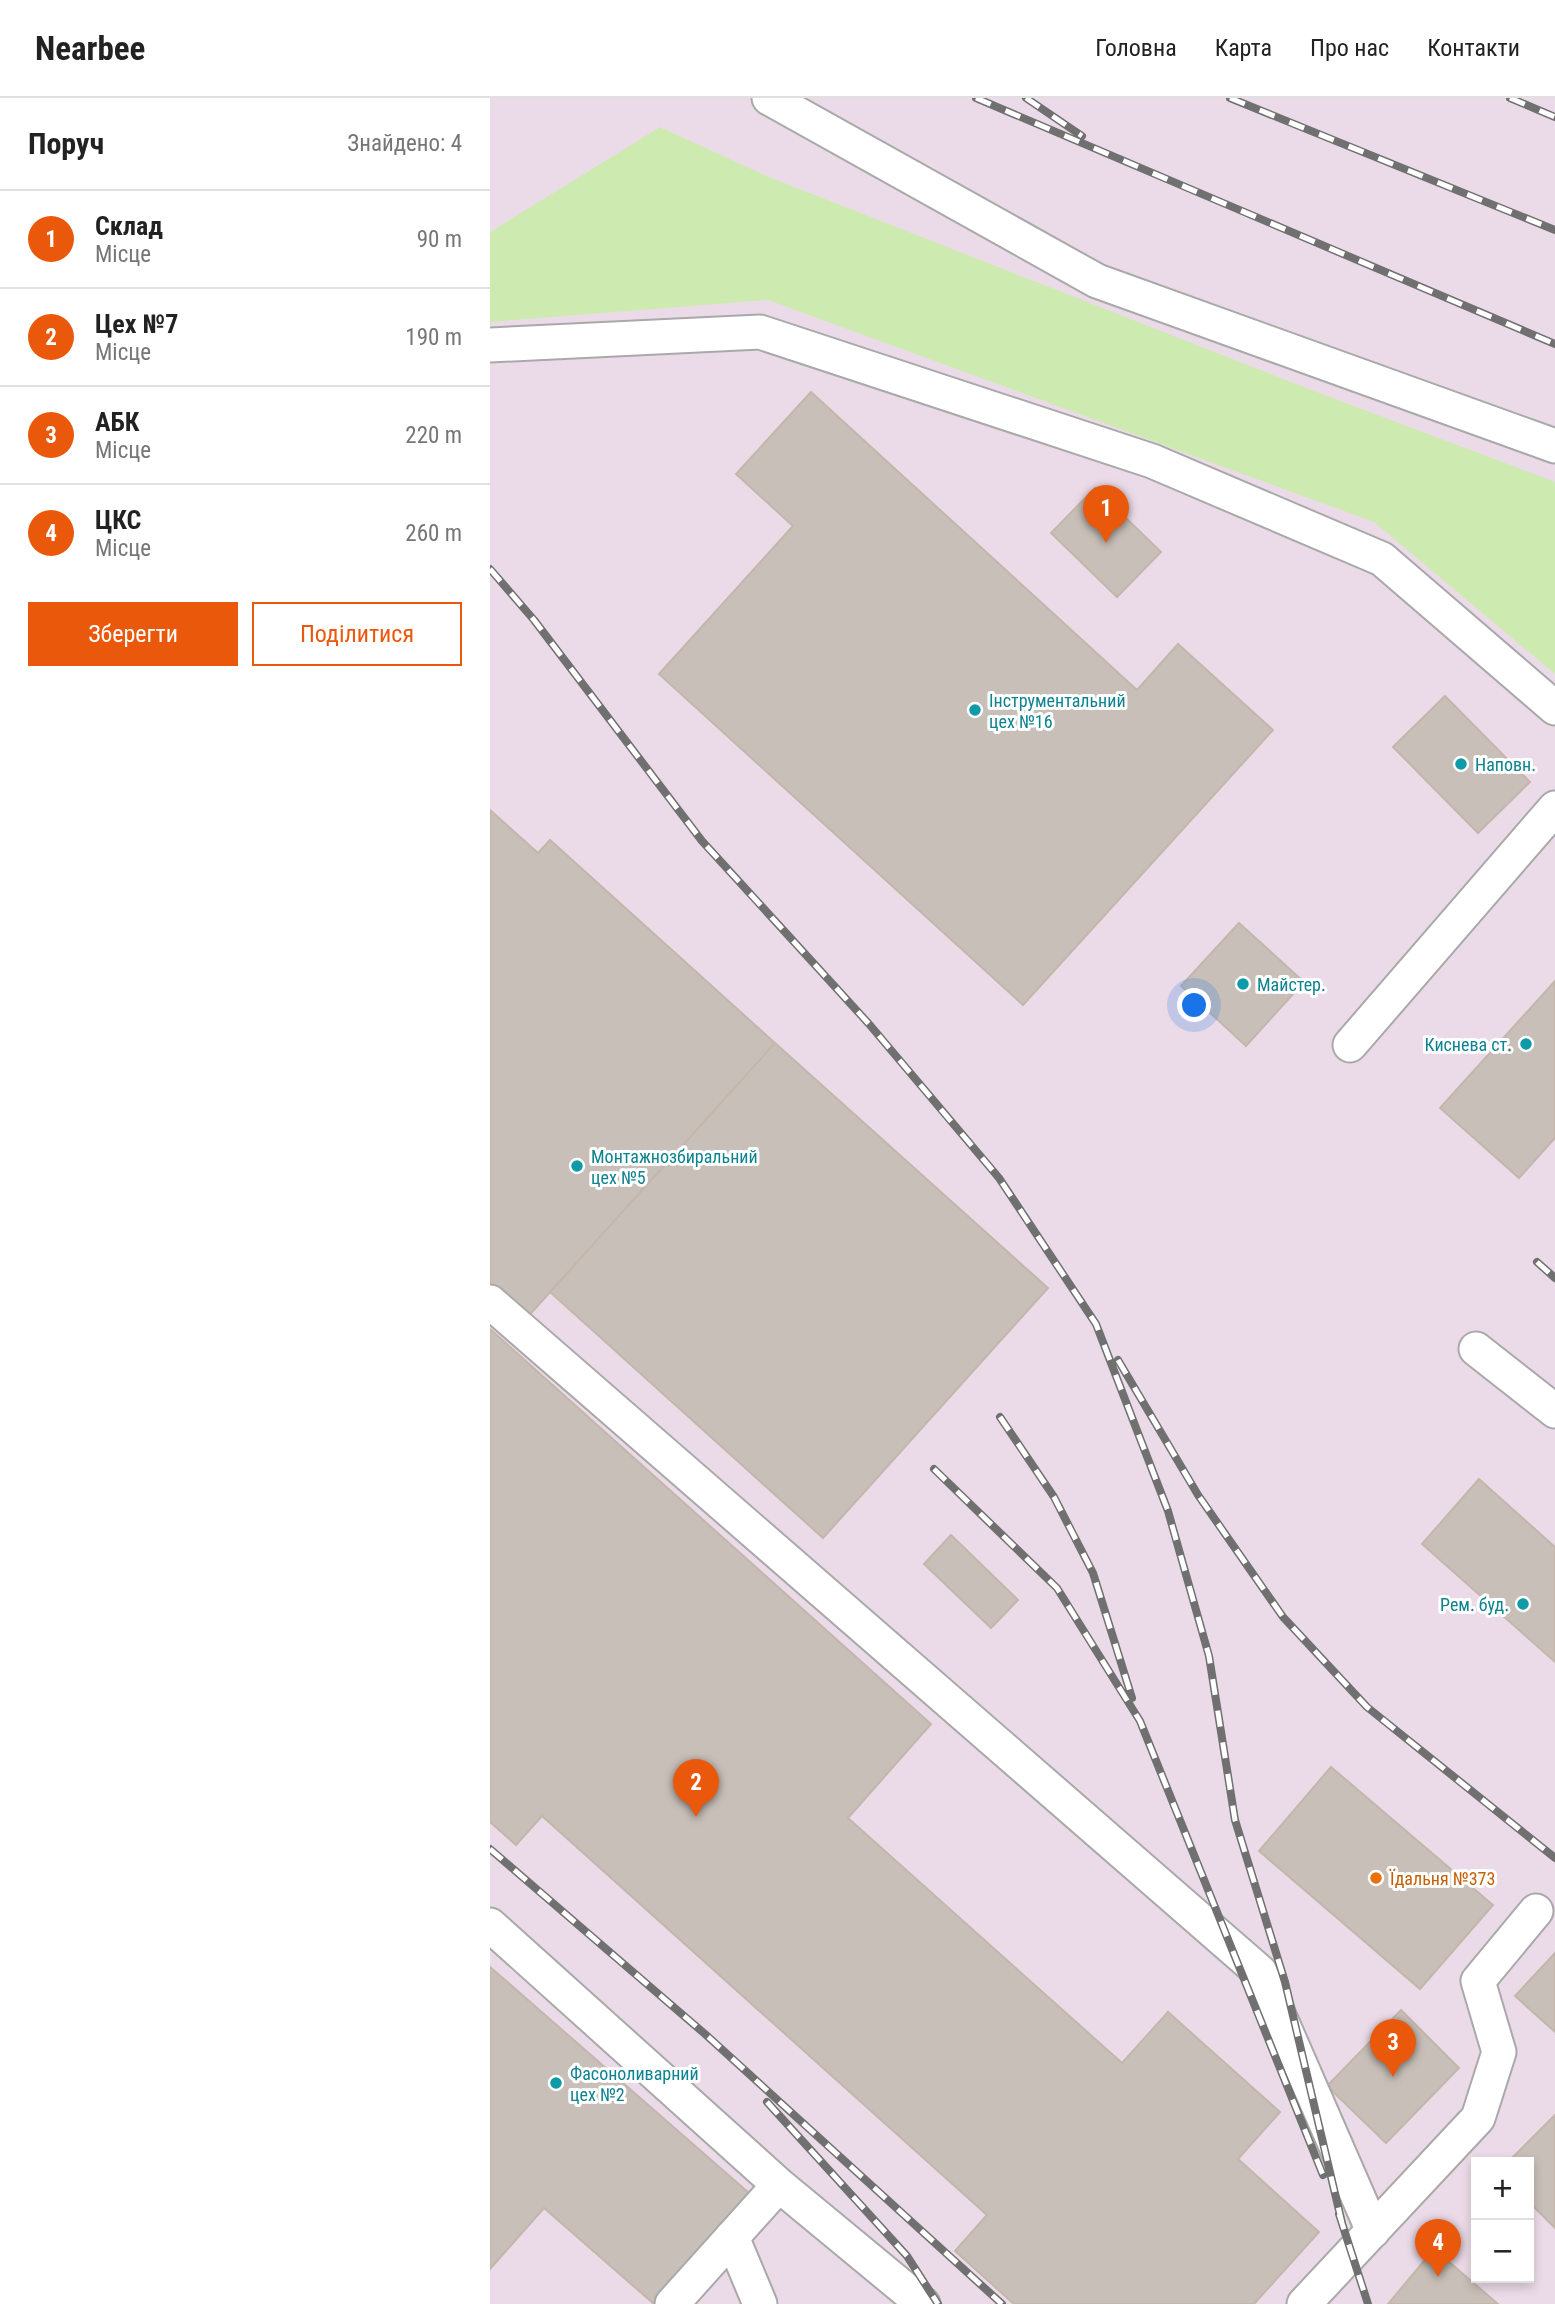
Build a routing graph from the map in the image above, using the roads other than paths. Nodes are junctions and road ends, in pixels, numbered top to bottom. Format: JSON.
{"nodes":[{"id":1,"x":769,"y":98,"type":"edge"},
{"id":2,"x":490,"y":345,"type":"edge"},
{"id":3,"x":1555,"y":446,"type":"edge"},
{"id":4,"x":1555,"y":708,"type":"edge"},
{"id":5,"x":1555,"y":808,"type":"edge"},
{"id":6,"x":1350,"y":1045,"type":"dead end"},
{"id":7,"x":490,"y":1302,"type":"edge"},
{"id":8,"x":1476,"y":1349,"type":"dead end"},
{"id":9,"x":1555,"y":1410,"type":"edge"},
{"id":10,"x":1536,"y":1912,"type":"dead end"},
{"id":11,"x":490,"y":1925,"type":"edge"},
{"id":12,"x":779,"y":2185,"type":"junction"},
{"id":13,"x":1373,"y":2231,"type":"junction"},
{"id":14,"x":732,"y":2237,"type":"junction"},
{"id":15,"x":671,"y":2304,"type":"edge"},
{"id":16,"x":760,"y":2304,"type":"edge"},
{"id":17,"x":923,"y":2304,"type":"edge"},
{"id":18,"x":1304,"y":2304,"type":"edge"}],
"edges":[{"from":1,"to":3,"type":"lane"},
{"from":2,"to":4,"type":"lane"},
{"from":5,"to":6,"type":"lane"},
{"from":7,"to":13,"type":"lane"},
{"from":8,"to":9,"type":"lane"},
{"from":10,"to":13,"type":"lane"},
{"from":11,"to":12,"type":"lane"},
{"from":12,"to":14,"type":"lane"},
{"from":12,"to":17,"type":"lane"},
{"from":13,"to":18,"type":"lane"},
{"from":14,"to":15,"type":"lane"},
{"from":14,"to":16,"type":"lane"}]}
